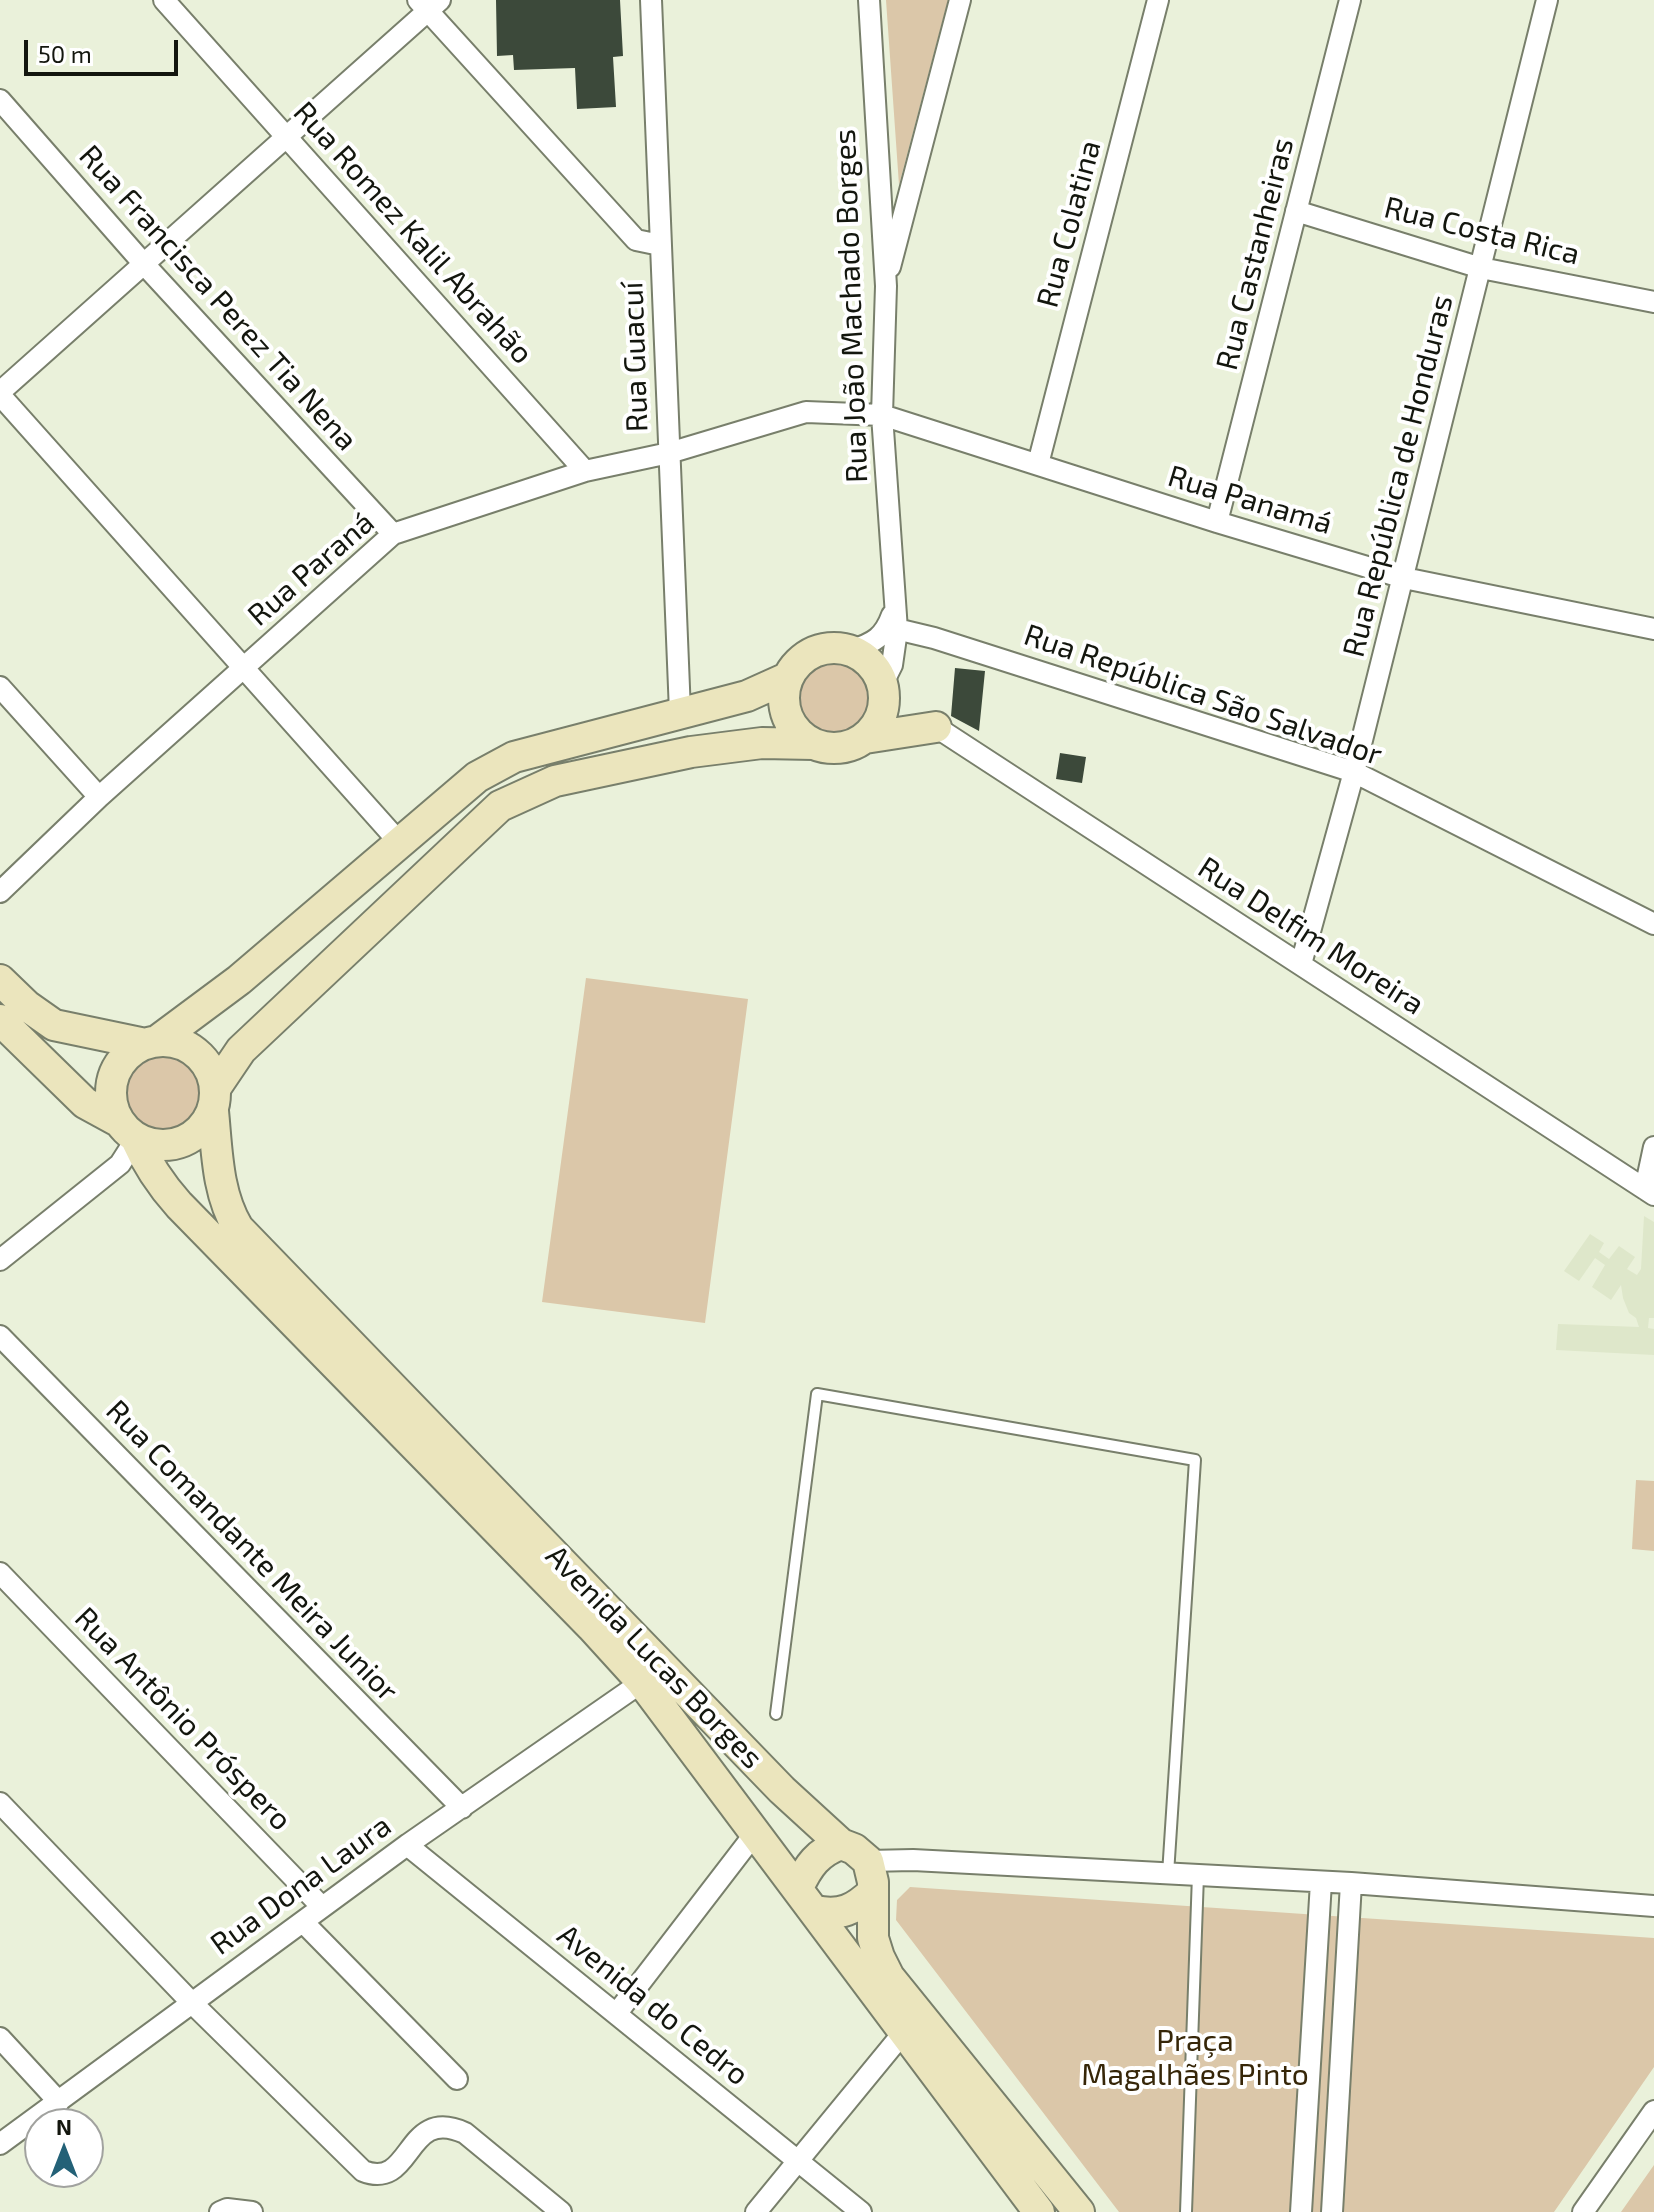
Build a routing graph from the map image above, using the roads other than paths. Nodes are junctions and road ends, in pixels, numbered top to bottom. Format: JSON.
{"nodes":[{"id":1,"x":164,"y":0,"type":"edge"},
{"id":2,"x":651,"y":0,"type":"edge"},
{"id":3,"x":869,"y":0,"type":"edge"},
{"id":4,"x":960,"y":0,"type":"edge"},
{"id":5,"x":1158,"y":0,"type":"edge"},
{"id":6,"x":1350,"y":0,"type":"edge"},
{"id":7,"x":1547,"y":0,"type":"edge"},
{"id":8,"x":429,"y":4,"type":"edge"},
{"id":9,"x":0,"y":100,"type":"edge"},
{"id":10,"x":286,"y":136,"type":"junction"},
{"id":11,"x":1296,"y":211,"type":"junction"},
{"id":12,"x":660,"y":245,"type":"junction"},
{"id":13,"x":143,"y":263,"type":"junction"},
{"id":14,"x":1481,"y":268,"type":"junction"},
{"id":15,"x":886,"y":286,"type":"junction"},
{"id":16,"x":1654,"y":302,"type":"edge"},
{"id":17,"x":0,"y":393,"type":"edge"},
{"id":18,"x":882,"y":415,"type":"junction"},
{"id":19,"x":669,"y":453,"type":"junction"},
{"id":20,"x":1038,"y":464,"type":"junction"},
{"id":21,"x":585,"y":471,"type":"junction"},
{"id":22,"x":1217,"y":522,"type":"junction"},
{"id":23,"x":393,"y":534,"type":"junction"},
{"id":24,"x":1404,"y":578,"type":"junction"},
{"id":25,"x":893,"y":623,"type":"junction"},
{"id":26,"x":1654,"y":629,"type":"edge"},
{"id":27,"x":852,"y":650,"type":"junction"},
{"id":28,"x":243,"y":669,"type":"junction"},
{"id":29,"x":787,"y":678,"type":"junction"},
{"id":30,"x":883,"y":686,"type":"junction"},
{"id":31,"x":0,"y":687,"type":"edge"},
{"id":32,"x":680,"y":712,"type":"junction"},
{"id":33,"x":936,"y":727,"type":"junction"},
{"id":34,"x":865,"y":738,"type":"junction"},
{"id":35,"x":813,"y":744,"type":"junction"},
{"id":36,"x":1354,"y":772,"type":"junction"},
{"id":37,"x":99,"y":797,"type":"junction"},
{"id":38,"x":399,"y":842,"type":"junction"},
{"id":39,"x":0,"y":892,"type":"edge"},
{"id":40,"x":1654,"y":924,"type":"edge"},
{"id":41,"x":1301,"y":964,"type":"junction"},
{"id":42,"x":0,"y":980,"type":"edge"},
{"id":43,"x":0,"y":1020,"type":"edge"},
{"id":44,"x":151,"y":1043,"type":"junction"},
{"id":45,"x":214,"y":1099,"type":"junction"},
{"id":46,"x":127,"y":1130,"type":"junction"},
{"id":47,"x":1654,"y":1147,"type":"edge"},
{"id":48,"x":1650,"y":1192,"type":"edge"},
{"id":49,"x":0,"y":1260,"type":"edge"},
{"id":50,"x":0,"y":1336,"type":"edge"},
{"id":51,"x":0,"y":1573,"type":"edge"},
{"id":52,"x":642,"y":1682,"type":"junction"},
{"id":53,"x":776,"y":1714,"type":"dead end"},
{"id":54,"x":0,"y":1803,"type":"edge"},
{"id":55,"x":462,"y":1808,"type":"junction"},
{"id":56,"x":756,"y":1832,"type":"junction"},
{"id":57,"x":841,"y":1844,"type":"junction"},
{"id":58,"x":407,"y":1845,"type":"junction"},
{"id":59,"x":868,"y":1861,"type":"junction"},
{"id":60,"x":1168,"y":1874,"type":"junction"},
{"id":61,"x":1198,"y":1875,"type":"junction"},
{"id":62,"x":1321,"y":1882,"type":"junction"},
{"id":63,"x":1351,"y":1883,"type":"junction"},
{"id":64,"x":873,"y":1892,"type":"junction"},
{"id":65,"x":806,"y":1900,"type":"junction"},
{"id":66,"x":1654,"y":1906,"type":"edge"},
{"id":67,"x":322,"y":1907,"type":"junction"},
{"id":68,"x":303,"y":1922,"type":"junction"},
{"id":69,"x":191,"y":2002,"type":"junction"},
{"id":70,"x":617,"y":2013,"type":"junction"},
{"id":71,"x":903,"y":2033,"type":"junction"},
{"id":72,"x":0,"y":2038,"type":"edge"},
{"id":73,"x":457,"y":2079,"type":"dead end"},
{"id":74,"x":59,"y":2102,"type":"junction"},
{"id":75,"x":1654,"y":2111,"type":"edge"},
{"id":76,"x":0,"y":2144,"type":"edge"},
{"id":77,"x":798,"y":2162,"type":"junction"},
{"id":78,"x":220,"y":2212,"type":"edge"},
{"id":79,"x":252,"y":2212,"type":"edge"},
{"id":80,"x":561,"y":2212,"type":"edge"},
{"id":81,"x":756,"y":2212,"type":"edge"},
{"id":82,"x":861,"y":2212,"type":"edge"},
{"id":83,"x":1039,"y":2212,"type":"edge"},
{"id":84,"x":1079,"y":2212,"type":"edge"},
{"id":85,"x":1186,"y":2212,"type":"edge"},
{"id":86,"x":1301,"y":2212,"type":"edge"},
{"id":87,"x":1332,"y":2212,"type":"edge"},
{"id":88,"x":1583,"y":2212,"type":"edge"}],
"edges":[{"from":1,"to":10,"type":"street","name":"Rua Romez Kalil Abrahão"},
{"from":2,"to":12,"type":"street","name":"Rua Guacuí"},
{"from":3,"to":15,"type":"street","name":"Rua João Machado Borges"},
{"from":4,"to":15,"type":"street"},
{"from":5,"to":20,"type":"street","name":"Rua Colatina"},
{"from":6,"to":11,"type":"street","name":"Rua Castanheiras"},
{"from":7,"to":14,"type":"street","name":"Rua República de Honduras"},
{"from":8,"to":10,"type":"street"},
{"from":8,"to":12,"type":"street"},
{"from":9,"to":13,"type":"street","name":"Rua Francisca Perez Tia Nena"},
{"from":10,"to":13,"type":"street"},
{"from":10,"to":21,"type":"street","name":"Rua Romez Kalil Abrahão"},
{"from":11,"to":14,"type":"street","name":"Rua Costa Rica"},
{"from":11,"to":22,"type":"street","name":"Rua Castanheiras"},
{"from":12,"to":19,"type":"street","name":"Rua Guacuí"},
{"from":13,"to":17,"type":"street"},
{"from":13,"to":23,"type":"street","name":"Rua Francisca Perez Tia Nena"},
{"from":14,"to":16,"type":"street","name":"Rua Costa Rica"},
{"from":14,"to":24,"type":"street","name":"Rua República de Honduras"},
{"from":15,"to":18,"type":"street","name":"Rua João Machado Borges"},
{"from":17,"to":28,"type":"street"},
{"from":18,"to":19,"type":"street","name":"Rua Paraná"},
{"from":18,"to":20,"type":"street","name":"Rua Panamá"},
{"from":18,"to":25,"type":"street","name":"Rua João Machado Borges"},
{"from":19,"to":21,"type":"street","name":"Rua Paraná"},
{"from":19,"to":32,"type":"street","name":"Rua Guacuí"},
{"from":20,"to":22,"type":"street","name":"Rua Panamá"},
{"from":21,"to":23,"type":"street","name":"Rua Paraná"},
{"from":22,"to":24,"type":"street","name":"Rua Panamá"},
{"from":23,"to":28,"type":"street","name":"Rua Paraná"},
{"from":24,"to":26,"type":"street","name":"Rua Panamá"},
{"from":24,"to":36,"type":"street","name":"Rua República de Honduras"},
{"from":25,"to":27,"type":"street"},
{"from":25,"to":30,"type":"street","name":"Rua João Machado Borges"},
{"from":25,"to":36,"type":"street","name":"Rua República São Salvador"},
{"from":27,"to":29,"type":"street"},
{"from":27,"to":30,"type":"street"},
{"from":28,"to":37,"type":"street","name":"Rua Paraná"},
{"from":28,"to":38,"type":"street"},
{"from":29,"to":32,"type":"street"},
{"from":29,"to":35,"type":"street"},
{"from":30,"to":33,"type":"street"},
{"from":30,"to":34,"type":"street"},
{"from":31,"to":37,"type":"street"},
{"from":32,"to":38,"type":"street"},
{"from":33,"to":34,"type":"street"},
{"from":33,"to":41,"type":"street","name":"Rua Delfim Moreira"},
{"from":34,"to":35,"type":"street"},
{"from":35,"to":45,"type":"street"},
{"from":36,"to":40,"type":"street","name":"Rua República São Salvador"},
{"from":36,"to":41,"type":"street","name":"Rua República de Honduras"},
{"from":37,"to":39,"type":"street","name":"Rua Paraná"},
{"from":38,"to":44,"type":"street"},
{"from":41,"to":48,"type":"street","name":"Rua Delfim Moreira"},
{"from":42,"to":44,"type":"street"},
{"from":43,"to":46,"type":"street"},
{"from":44,"to":45,"type":"street"},
{"from":44,"to":46,"type":"street"},
{"from":45,"to":46,"type":"street"},
{"from":45,"to":57,"type":"street","name":"Avenida Lucas Borges"},
{"from":46,"to":49,"type":"street"},
{"from":46,"to":52,"type":"street","name":"Avenida Lucas Borges"},
{"from":47,"to":48,"type":"street"},
{"from":50,"to":55,"type":"street","name":"Rua Comandante Meira Junior"},
{"from":51,"to":67,"type":"street","name":"Rua Antônio Próspero"},
{"from":52,"to":55,"type":"street","name":"Rua Dona Laura"},
{"from":52,"to":56,"type":"street","name":"Avenida Lucas Borges"},
{"from":53,"to":60,"type":"lane"},
{"from":54,"to":69,"type":"street"},
{"from":55,"to":58,"type":"street","name":"Rua Dona Laura"},
{"from":56,"to":65,"type":"street","name":"Avenida Lucas Borges"},
{"from":56,"to":70,"type":"street"},
{"from":57,"to":59,"type":"street","name":"Avenida Lucas Borges"},
{"from":57,"to":65,"type":"street"},
{"from":58,"to":67,"type":"street","name":"Rua Dona Laura"},
{"from":58,"to":70,"type":"street","name":"Avenida do Cedro"},
{"from":59,"to":60,"type":"street"},
{"from":59,"to":64,"type":"street"},
{"from":60,"to":61,"type":"street"},
{"from":61,"to":62,"type":"street"},
{"from":61,"to":85,"type":"lane"},
{"from":62,"to":63,"type":"street"},
{"from":62,"to":86,"type":"street"},
{"from":63,"to":66,"type":"street"},
{"from":63,"to":87,"type":"street"},
{"from":64,"to":65,"type":"street"},
{"from":64,"to":84,"type":"street"},
{"from":65,"to":71,"type":"street","name":"Avenida Lucas Borges"},
{"from":67,"to":68,"type":"street","name":"Rua Dona Laura"},
{"from":68,"to":69,"type":"street","name":"Rua Dona Laura"},
{"from":68,"to":73,"type":"street"},
{"from":69,"to":74,"type":"street","name":"Rua Dona Laura"},
{"from":69,"to":80,"type":"street"},
{"from":70,"to":77,"type":"street","name":"Avenida do Cedro"},
{"from":71,"to":77,"type":"street"},
{"from":71,"to":83,"type":"street","name":"Avenida Lucas Borges"},
{"from":72,"to":74,"type":"street"},
{"from":74,"to":76,"type":"street","name":"Rua Dona Laura"},
{"from":75,"to":88,"type":"street"},
{"from":77,"to":81,"type":"street"},
{"from":77,"to":82,"type":"street","name":"Avenida do Cedro"},
{"from":78,"to":79,"type":"street"}]}
